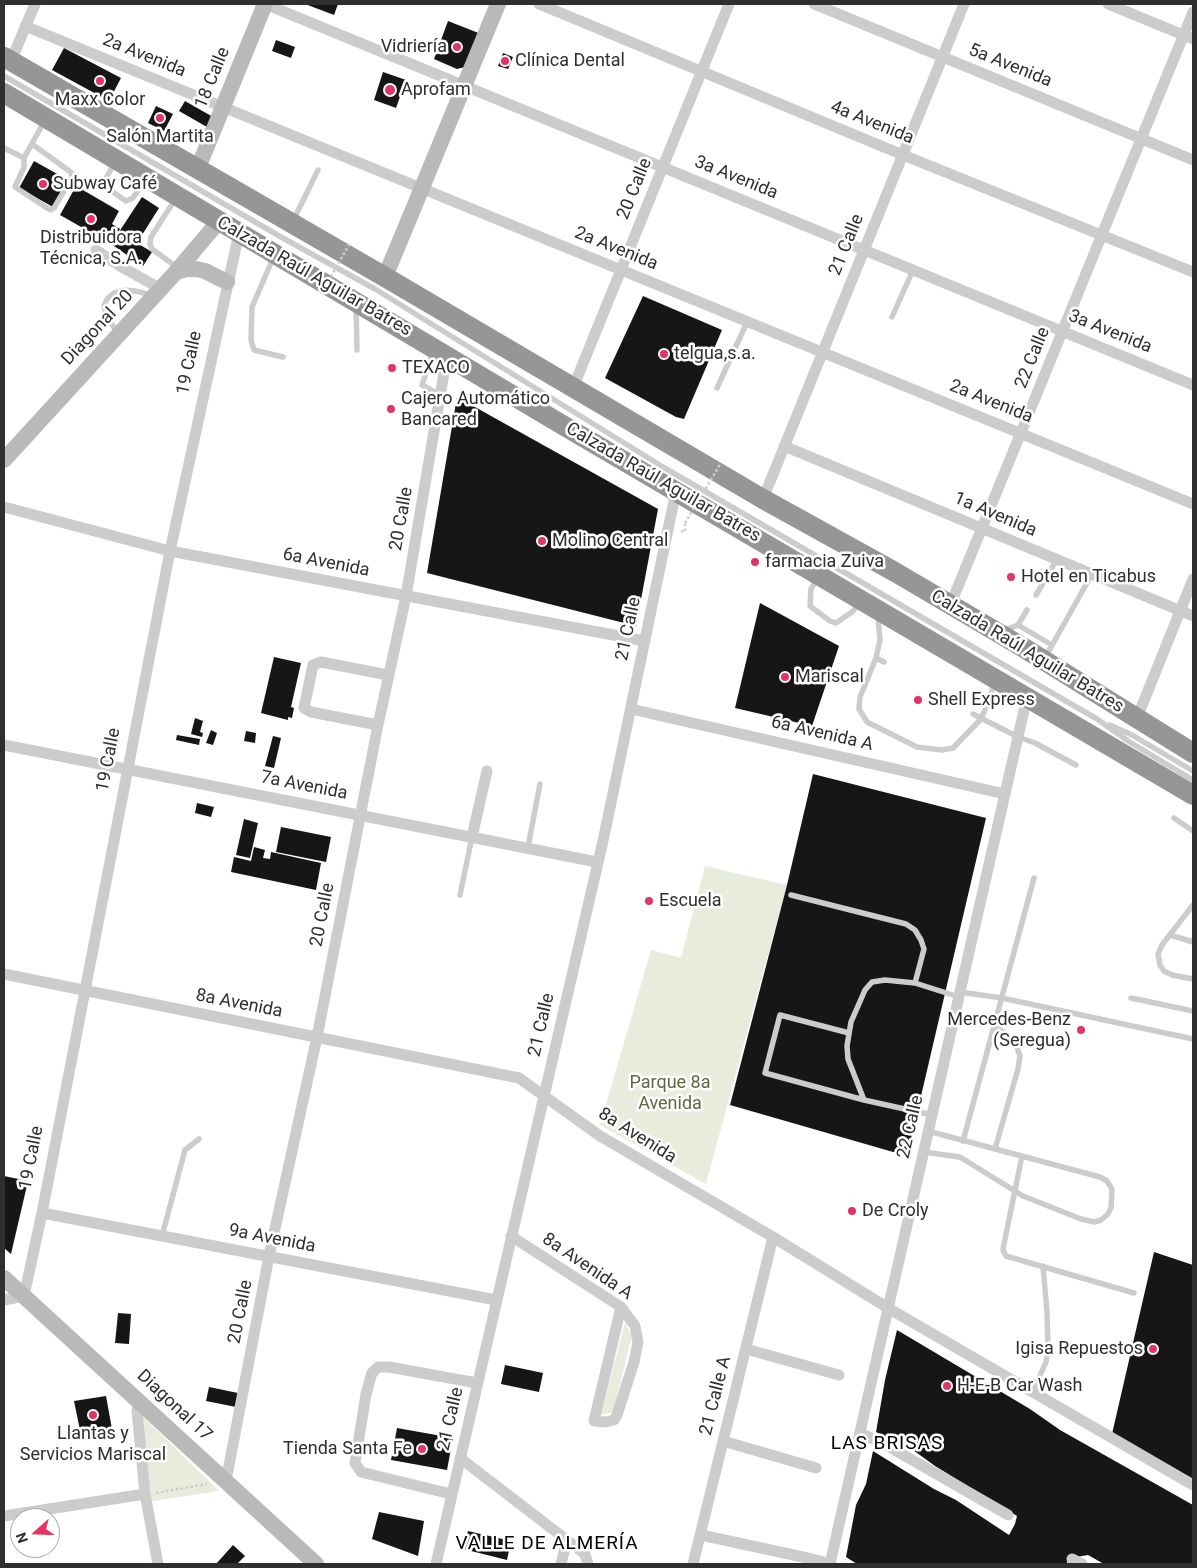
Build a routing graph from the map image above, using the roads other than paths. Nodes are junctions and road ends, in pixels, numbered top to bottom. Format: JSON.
{"nodes":[{"id":1,"x":35,"y":4,"type":"edge"},
{"id":2,"x":265,"y":4,"type":"edge"},
{"id":3,"x":498,"y":4,"type":"edge"},
{"id":4,"x":539,"y":4,"type":"edge"},
{"id":5,"x":729,"y":4,"type":"edge"},
{"id":6,"x":814,"y":4,"type":"edge"},
{"id":7,"x":964,"y":4,"type":"edge"},
{"id":8,"x":1108,"y":4,"type":"edge"},
{"id":9,"x":1193,"y":12,"type":"edge"},
{"id":10,"x":26,"y":26,"type":"junction"},
{"id":11,"x":1189,"y":37,"type":"edge"},
{"id":12,"x":942,"y":57,"type":"junction"},
{"id":13,"x":6,"y":65,"type":"edge"},
{"id":14,"x":702,"y":71,"type":"junction"},
{"id":15,"x":464,"y":86,"type":"junction"},
{"id":16,"x":5,"y":98,"type":"edge"},
{"id":17,"x":223,"y":107,"type":"junction"},
{"id":18,"x":46,"y":118,"type":"junction"},
{"id":19,"x":1141,"y":139,"type":"junction"},
{"id":20,"x":32,"y":144,"type":"junction"},
{"id":21,"x":4,"y":148,"type":"edge"},
{"id":22,"x":903,"y":155,"type":"junction"},
{"id":23,"x":24,"y":158,"type":"junction"},
{"id":24,"x":117,"y":160,"type":"junction"},
{"id":25,"x":1193,"y":160,"type":"edge"},
{"id":26,"x":663,"y":167,"type":"junction"},
{"id":27,"x":198,"y":168,"type":"junction"},
{"id":28,"x":318,"y":170,"type":"dead end"},
{"id":29,"x":146,"y":177,"type":"junction"},
{"id":30,"x":422,"y":188,"type":"junction"},
{"id":31,"x":177,"y":196,"type":"junction"},
{"id":32,"x":219,"y":221,"type":"junction"},
{"id":33,"x":292,"y":222,"type":"junction"},
{"id":34,"x":239,"y":233,"type":"junction"},
{"id":35,"x":1102,"y":234,"type":"junction"},
{"id":36,"x":96,"y":250,"type":"dead end"},
{"id":37,"x":864,"y":250,"type":"junction"},
{"id":38,"x":275,"y":254,"type":"junction"},
{"id":39,"x":621,"y":270,"type":"junction"},
{"id":40,"x":913,"y":270,"type":"junction"},
{"id":41,"x":178,"y":271,"type":"junction"},
{"id":42,"x":1193,"y":272,"type":"edge"},
{"id":43,"x":385,"y":277,"type":"junction"},
{"id":44,"x":227,"y":282,"type":"junction"},
{"id":45,"x":158,"y":292,"type":"junction"},
{"id":46,"x":356,"y":303,"type":"junction"},
{"id":47,"x":892,"y":317,"type":"dead end"},
{"id":48,"x":747,"y":322,"type":"junction"},
{"id":49,"x":1062,"y":331,"type":"junction"},
{"id":50,"x":118,"y":335,"type":"junction"},
{"id":51,"x":357,"y":350,"type":"dead end"},
{"id":52,"x":441,"y":352,"type":"junction"},
{"id":53,"x":822,"y":352,"type":"junction"},
{"id":54,"x":283,"y":357,"type":"dead end"},
{"id":55,"x":1193,"y":385,"type":"edge"},
{"id":56,"x":573,"y":388,"type":"junction"},
{"id":57,"x":717,"y":388,"type":"dead end"},
{"id":58,"x":440,"y":395,"type":"junction"},
{"id":59,"x":1021,"y":434,"type":"junction"},
{"id":60,"x":784,"y":446,"type":"junction"},
{"id":61,"x":4,"y":460,"type":"edge"},
{"id":62,"x":676,"y":491,"type":"junction"},
{"id":63,"x":763,"y":499,"type":"junction"},
{"id":64,"x":1193,"y":504,"type":"edge"},
{"id":65,"x":4,"y":506,"type":"edge"},
{"id":66,"x":982,"y":528,"type":"junction"},
{"id":67,"x":170,"y":550,"type":"junction"},
{"id":68,"x":1057,"y":559,"type":"junction"},
{"id":69,"x":1092,"y":574,"type":"junction"},
{"id":70,"x":819,"y":575,"type":"junction"},
{"id":71,"x":1193,"y":580,"type":"edge"},
{"id":72,"x":1036,"y":595,"type":"dead end"},
{"id":73,"x":406,"y":596,"type":"junction"},
{"id":74,"x":870,"y":605,"type":"junction"},
{"id":75,"x":950,"y":606,"type":"junction"},
{"id":76,"x":1027,"y":610,"type":"dead end"},
{"id":77,"x":1181,"y":610,"type":"junction"},
{"id":78,"x":1193,"y":616,"type":"edge"},
{"id":79,"x":1018,"y":625,"type":"junction"},
{"id":80,"x":997,"y":633,"type":"junction"},
{"id":81,"x":645,"y":641,"type":"junction"},
{"id":82,"x":1048,"y":653,"type":"junction"},
{"id":83,"x":876,"y":658,"type":"junction"},
{"id":84,"x":884,"y":662,"type":"dead end"},
{"id":85,"x":388,"y":675,"type":"junction"},
{"id":86,"x":995,"y":678,"type":"junction"},
{"id":87,"x":1027,"y":697,"type":"junction"},
{"id":88,"x":631,"y":709,"type":"junction"},
{"id":89,"x":973,"y":714,"type":"dead end"},
{"id":90,"x":1136,"y":718,"type":"junction"},
{"id":91,"x":981,"y":719,"type":"junction"},
{"id":92,"x":1097,"y":719,"type":"junction"},
{"id":93,"x":378,"y":725,"type":"junction"},
{"id":94,"x":1018,"y":737,"type":"junction"},
{"id":95,"x":4,"y":745,"type":"edge"},
{"id":96,"x":1193,"y":753,"type":"edge"},
{"id":97,"x":1076,"y":765,"type":"dead end"},
{"id":98,"x":128,"y":769,"type":"junction"},
{"id":99,"x":487,"y":771,"type":"dead end"},
{"id":100,"x":1193,"y":771,"type":"edge"},
{"id":101,"x":1193,"y":780,"type":"edge"},
{"id":102,"x":540,"y":784,"type":"dead end"},
{"id":103,"x":1005,"y":794,"type":"junction"},
{"id":104,"x":1193,"y":795,"type":"edge"},
{"id":105,"x":361,"y":815,"type":"junction"},
{"id":106,"x":1174,"y":818,"type":"dead end"},
{"id":107,"x":1193,"y":831,"type":"edge"},
{"id":108,"x":472,"y":836,"type":"junction"},
{"id":109,"x":528,"y":847,"type":"junction"},
{"id":110,"x":598,"y":862,"type":"junction"},
{"id":111,"x":1034,"y":878,"type":"dead end"},
{"id":112,"x":460,"y":895,"type":"dead end"},
{"id":113,"x":792,"y":895,"type":"dead end"},
{"id":114,"x":1193,"y":905,"type":"edge"},
{"id":115,"x":1170,"y":935,"type":"junction"},
{"id":116,"x":1193,"y":942,"type":"edge"},
{"id":117,"x":4,"y":974,"type":"edge"},
{"id":118,"x":1193,"y":979,"type":"edge"},
{"id":119,"x":915,"y":983,"type":"junction"},
{"id":120,"x":85,"y":990,"type":"junction"},
{"id":121,"x":959,"y":995,"type":"junction"},
{"id":122,"x":1002,"y":998,"type":"junction"},
{"id":123,"x":1131,"y":998,"type":"dead end"},
{"id":124,"x":1193,"y":1011,"type":"edge"},
{"id":125,"x":994,"y":1026,"type":"junction"},
{"id":126,"x":849,"y":1033,"type":"junction"},
{"id":127,"x":317,"y":1037,"type":"junction"},
{"id":128,"x":1193,"y":1039,"type":"edge"},
{"id":129,"x":544,"y":1096,"type":"junction"},
{"id":130,"x":864,"y":1100,"type":"junction"},
{"id":131,"x":932,"y":1115,"type":"junction"},
{"id":132,"x":928,"y":1132,"type":"junction"},
{"id":133,"x":199,"y":1139,"type":"dead end"},
{"id":134,"x":963,"y":1141,"type":"junction"},
{"id":135,"x":995,"y":1149,"type":"junction"},
{"id":136,"x":924,"y":1152,"type":"junction"},
{"id":137,"x":1022,"y":1156,"type":"junction"},
{"id":138,"x":1014,"y":1191,"type":"junction"},
{"id":139,"x":42,"y":1213,"type":"junction"},
{"id":140,"x":162,"y":1236,"type":"junction"},
{"id":141,"x":512,"y":1236,"type":"junction"},
{"id":142,"x":772,"y":1237,"type":"junction"},
{"id":143,"x":269,"y":1256,"type":"junction"},
{"id":144,"x":1043,"y":1266,"type":"junction"},
{"id":145,"x":4,"y":1278,"type":"edge"},
{"id":146,"x":1134,"y":1293,"type":"dead end"},
{"id":147,"x":24,"y":1296,"type":"junction"},
{"id":148,"x":4,"y":1300,"type":"edge"},
{"id":149,"x":496,"y":1300,"type":"junction"},
{"id":150,"x":621,"y":1307,"type":"junction"},
{"id":151,"x":888,"y":1308,"type":"junction"},
{"id":152,"x":746,"y":1349,"type":"junction"},
{"id":153,"x":839,"y":1375,"type":"dead end"},
{"id":154,"x":477,"y":1383,"type":"junction"},
{"id":155,"x":1032,"y":1391,"type":"junction"},
{"id":156,"x":139,"y":1402,"type":"junction"},
{"id":157,"x":860,"y":1433,"type":"junction"},
{"id":158,"x":723,"y":1441,"type":"junction"},
{"id":159,"x":460,"y":1458,"type":"junction"},
{"id":160,"x":816,"y":1468,"type":"dead end"},
{"id":161,"x":226,"y":1481,"type":"junction"},
{"id":162,"x":1193,"y":1484,"type":"edge"},
{"id":163,"x":145,"y":1494,"type":"junction"},
{"id":164,"x":451,"y":1494,"type":"junction"},
{"id":165,"x":4,"y":1516,"type":"edge"},
{"id":166,"x":1008,"y":1516,"type":"dead end"},
{"id":167,"x":701,"y":1534,"type":"junction"},
{"id":168,"x":567,"y":1540,"type":"junction"},
{"id":169,"x":587,"y":1559,"type":"edge"},
{"id":170,"x":158,"y":1564,"type":"edge"},
{"id":171,"x":316,"y":1564,"type":"edge"},
{"id":172,"x":436,"y":1564,"type":"edge"},
{"id":173,"x":561,"y":1564,"type":"edge"},
{"id":174,"x":693,"y":1564,"type":"edge"},
{"id":175,"x":830,"y":1564,"type":"edge"}],
"edges":[{"from":1,"to":10,"type":"street"},
{"from":2,"to":15,"type":"street","name":"3a Avenida"},
{"from":2,"to":17,"type":"street","name":"18 Calle"},
{"from":3,"to":15,"type":"street"},
{"from":4,"to":14,"type":"street","name":"4a Avenida"},
{"from":5,"to":14,"type":"street","name":"20 Calle"},
{"from":6,"to":12,"type":"street","name":"5a Avenida"},
{"from":7,"to":12,"type":"street","name":"21 Calle"},
{"from":8,"to":11,"type":"street"},
{"from":9,"to":11,"type":"street","name":"22 Calle"},
{"from":10,"to":13,"type":"street"},
{"from":10,"to":17,"type":"street","name":"2a Avenida"},
{"from":11,"to":19,"type":"street","name":"22 Calle"},
{"from":12,"to":19,"type":"street","name":"5a Avenida"},
{"from":12,"to":22,"type":"street","name":"21 Calle"},
{"from":13,"to":27,"type":"highway","name":"Calzada Raúl Aguilar Batres"},
{"from":13,"to":92,"type":"lane"},
{"from":14,"to":22,"type":"street","name":"4a Avenida"},
{"from":14,"to":26,"type":"street","name":"20 Calle"},
{"from":15,"to":26,"type":"street","name":"3a Avenida"},
{"from":15,"to":30,"type":"street"},
{"from":16,"to":18,"type":"highway","name":"Calzada Raúl Aguilar Batres"},
{"from":17,"to":27,"type":"street","name":"18 Calle"},
{"from":17,"to":30,"type":"street","name":"2a Avenida"},
{"from":18,"to":20,"type":"lane"},
{"from":18,"to":24,"type":"highway","name":"Calzada Raúl Aguilar Batres"},
{"from":19,"to":25,"type":"street","name":"5a Avenida"},
{"from":19,"to":35,"type":"street","name":"22 Calle"},
{"from":20,"to":23,"type":"lane"},
{"from":20,"to":23,"type":"lane"},
{"from":21,"to":23,"type":"lane"},
{"from":22,"to":35,"type":"street","name":"4a Avenida"},
{"from":22,"to":37,"type":"street","name":"21 Calle"},
{"from":24,"to":29,"type":"highway","name":"Calzada Raúl Aguilar Batres"},
{"from":24,"to":29,"type":"lane"},
{"from":26,"to":37,"type":"street","name":"3a Avenida"},
{"from":26,"to":39,"type":"street","name":"20 Calle"},
{"from":27,"to":33,"type":"highway","name":"Calzada Raúl Aguilar Batres"},
{"from":28,"to":33,"type":"lane"},
{"from":29,"to":31,"type":"highway","name":"Calzada Raúl Aguilar Batres"},
{"from":30,"to":39,"type":"street","name":"2a Avenida"},
{"from":30,"to":43,"type":"street"},
{"from":31,"to":32,"type":"highway","name":"Calzada Raúl Aguilar Batres"},
{"from":31,"to":41,"type":"lane"},
{"from":32,"to":34,"type":"highway","name":"Calzada Raúl Aguilar Batres"},
{"from":32,"to":41,"type":"street","name":"Diagonal 20"},
{"from":33,"to":43,"type":"highway","name":"Calzada Raúl Aguilar Batres"},
{"from":34,"to":38,"type":"highway","name":"Calzada Raúl Aguilar Batres"},
{"from":34,"to":44,"type":"street","name":"19 Calle"},
{"from":35,"to":42,"type":"street","name":"4a Avenida"},
{"from":35,"to":49,"type":"street","name":"22 Calle"},
{"from":36,"to":45,"type":"street"},
{"from":37,"to":40,"type":"street","name":"3a Avenida"},
{"from":37,"to":53,"type":"street","name":"21 Calle"},
{"from":38,"to":46,"type":"highway","name":"Calzada Raúl Aguilar Batres"},
{"from":38,"to":54,"type":"lane"},
{"from":39,"to":48,"type":"street","name":"2a Avenida"},
{"from":39,"to":56,"type":"street","name":"20 Calle"},
{"from":40,"to":47,"type":"lane"},
{"from":40,"to":49,"type":"street","name":"3a Avenida"},
{"from":41,"to":44,"type":"street"},
{"from":41,"to":45,"type":"street","name":"Diagonal 20"},
{"from":43,"to":56,"type":"highway","name":"Calzada Raúl Aguilar Batres"},
{"from":44,"to":67,"type":"street","name":"19 Calle"},
{"from":45,"to":50,"type":"street","name":"Diagonal 20"},
{"from":45,"to":50,"type":"lane"},
{"from":46,"to":51,"type":"lane"},
{"from":46,"to":52,"type":"highway","name":"Calzada Raúl Aguilar Batres"},
{"from":48,"to":53,"type":"street","name":"2a Avenida"},
{"from":48,"to":57,"type":"lane"},
{"from":49,"to":55,"type":"street","name":"3a Avenida"},
{"from":49,"to":59,"type":"street","name":"22 Calle"},
{"from":50,"to":61,"type":"street","name":"Diagonal 20"},
{"from":52,"to":58,"type":"street","name":"20 Calle"},
{"from":52,"to":58,"type":"lane"},
{"from":52,"to":62,"type":"highway","name":"Calzada Raúl Aguilar Batres"},
{"from":53,"to":59,"type":"street","name":"2a Avenida"},
{"from":53,"to":60,"type":"street","name":"21 Calle"},
{"from":56,"to":63,"type":"highway","name":"Calzada Raúl Aguilar Batres"},
{"from":58,"to":73,"type":"street","name":"20 Calle"},
{"from":59,"to":64,"type":"street","name":"2a Avenida"},
{"from":59,"to":66,"type":"street","name":"22 Calle"},
{"from":60,"to":63,"type":"street","name":"21 Calle"},
{"from":60,"to":66,"type":"street","name":"1a Avenida"},
{"from":62,"to":70,"type":"highway","name":"Calzada Raúl Aguilar Batres"},
{"from":62,"to":81,"type":"street","name":"21 Calle"},
{"from":63,"to":75,"type":"highway","name":"Calzada Raúl Aguilar Batres"},
{"from":65,"to":67,"type":"street","name":"6a Avenida"},
{"from":66,"to":68,"type":"street","name":"1a Avenida"},
{"from":66,"to":75,"type":"street","name":"22 Calle"},
{"from":67,"to":73,"type":"street","name":"6a Avenida"},
{"from":67,"to":98,"type":"street","name":"19 Calle"},
{"from":68,"to":69,"type":"street","name":"1a Avenida"},
{"from":68,"to":72,"type":"lane"},
{"from":69,"to":77,"type":"street","name":"1a Avenida"},
{"from":69,"to":82,"type":"lane"},
{"from":70,"to":74,"type":"highway","name":"Calzada Raúl Aguilar Batres"},
{"from":70,"to":74,"type":"lane"},
{"from":71,"to":77,"type":"street"},
{"from":73,"to":81,"type":"street","name":"6a Avenida"},
{"from":73,"to":85,"type":"street","name":"20 Calle"},
{"from":74,"to":83,"type":"lane"},
{"from":74,"to":86,"type":"highway","name":"Calzada Raúl Aguilar Batres"},
{"from":75,"to":80,"type":"highway","name":"Calzada Raúl Aguilar Batres"},
{"from":76,"to":79,"type":"lane"},
{"from":77,"to":78,"type":"street","name":"1a Avenida"},
{"from":77,"to":90,"type":"street"},
{"from":79,"to":80,"type":"lane"},
{"from":79,"to":82,"type":"lane"},
{"from":80,"to":82,"type":"highway","name":"Calzada Raúl Aguilar Batres"},
{"from":81,"to":88,"type":"street","name":"21 Calle"},
{"from":82,"to":90,"type":"highway","name":"Calzada Raúl Aguilar Batres"},
{"from":83,"to":84,"type":"lane"},
{"from":83,"to":91,"type":"lane"},
{"from":85,"to":93,"type":"street","name":"20 Calle"},
{"from":85,"to":93,"type":"street"},
{"from":86,"to":87,"type":"highway","name":"Calzada Raúl Aguilar Batres"},
{"from":86,"to":91,"type":"lane"},
{"from":87,"to":94,"type":"street","name":"22 Calle"},
{"from":87,"to":104,"type":"highway","name":"Calzada Raúl Aguilar Batres"},
{"from":88,"to":103,"type":"street","name":"6a Avenida A"},
{"from":88,"to":110,"type":"street","name":"21 Calle"},
{"from":89,"to":91,"type":"lane"},
{"from":90,"to":96,"type":"highway","name":"Calzada Raúl Aguilar Batres"},
{"from":91,"to":94,"type":"lane"},
{"from":92,"to":100,"type":"lane"},
{"from":92,"to":101,"type":"lane"},
{"from":93,"to":105,"type":"street","name":"20 Calle"},
{"from":94,"to":97,"type":"lane"},
{"from":94,"to":103,"type":"street","name":"22 Calle"},
{"from":95,"to":98,"type":"street","name":"7a Avenida"},
{"from":98,"to":105,"type":"street","name":"7a Avenida"},
{"from":98,"to":120,"type":"street","name":"19 Calle"},
{"from":99,"to":108,"type":"street"},
{"from":102,"to":109,"type":"lane"},
{"from":103,"to":121,"type":"street","name":"22 Calle"},
{"from":105,"to":108,"type":"street","name":"7a Avenida"},
{"from":105,"to":127,"type":"street","name":"20 Calle"},
{"from":106,"to":107,"type":"lane"},
{"from":108,"to":109,"type":"street","name":"7a Avenida"},
{"from":108,"to":112,"type":"lane"},
{"from":109,"to":110,"type":"street","name":"7a Avenida"},
{"from":110,"to":129,"type":"street","name":"21 Calle"},
{"from":111,"to":122,"type":"lane"},
{"from":113,"to":119,"type":"lane"},
{"from":114,"to":115,"type":"lane"},
{"from":115,"to":116,"type":"lane"},
{"from":115,"to":118,"type":"lane"},
{"from":117,"to":120,"type":"street","name":"8a Avenida"},
{"from":119,"to":121,"type":"lane"},
{"from":119,"to":126,"type":"lane"},
{"from":120,"to":127,"type":"street","name":"8a Avenida"},
{"from":120,"to":139,"type":"street","name":"19 Calle"},
{"from":121,"to":122,"type":"lane"},
{"from":121,"to":131,"type":"street","name":"22 Calle"},
{"from":122,"to":125,"type":"lane"},
{"from":122,"to":128,"type":"lane"},
{"from":123,"to":124,"type":"lane"},
{"from":125,"to":134,"type":"lane"},
{"from":125,"to":135,"type":"lane"},
{"from":126,"to":130,"type":"lane"},
{"from":126,"to":130,"type":"lane"},
{"from":127,"to":129,"type":"street","name":"8a Avenida"},
{"from":127,"to":143,"type":"street","name":"20 Calle"},
{"from":129,"to":141,"type":"street","name":"21 Calle"},
{"from":129,"to":142,"type":"street","name":"8a Avenida"},
{"from":130,"to":131,"type":"lane"},
{"from":131,"to":132,"type":"street","name":"22 Calle"},
{"from":132,"to":134,"type":"lane"},
{"from":132,"to":136,"type":"street","name":"22 Calle"},
{"from":133,"to":140,"type":"lane"},
{"from":134,"to":135,"type":"lane"},
{"from":135,"to":137,"type":"lane"},
{"from":136,"to":138,"type":"lane"},
{"from":136,"to":151,"type":"street","name":"22 Calle"},
{"from":137,"to":138,"type":"lane"},
{"from":137,"to":138,"type":"lane"},
{"from":138,"to":144,"type":"lane"},
{"from":139,"to":140,"type":"street","name":"9a Avenida"},
{"from":139,"to":147,"type":"street","name":"19 Calle"},
{"from":140,"to":143,"type":"street","name":"9a Avenida"},
{"from":141,"to":149,"type":"street","name":"21 Calle"},
{"from":141,"to":150,"type":"street","name":"8a Avenida A"},
{"from":142,"to":151,"type":"street","name":"8a Avenida"},
{"from":142,"to":152,"type":"street","name":"21 Calle A"},
{"from":143,"to":149,"type":"street","name":"9a Avenida"},
{"from":143,"to":161,"type":"street","name":"20 Calle"},
{"from":144,"to":146,"type":"lane"},
{"from":144,"to":155,"type":"lane"},
{"from":145,"to":147,"type":"street","name":"Diagonal 17"},
{"from":147,"to":148,"type":"street"},
{"from":147,"to":156,"type":"street","name":"Diagonal 17"},
{"from":149,"to":154,"type":"street","name":"21 Calle"},
{"from":150,"to":150,"type":"street","name":"8a Avenida A"},
{"from":151,"to":155,"type":"street","name":"8a Avenida"},
{"from":151,"to":157,"type":"street","name":"22 Calle"},
{"from":152,"to":153,"type":"street"},
{"from":152,"to":158,"type":"street","name":"21 Calle A"},
{"from":154,"to":159,"type":"street","name":"21 Calle"},
{"from":154,"to":164,"type":"street"},
{"from":155,"to":162,"type":"street","name":"8a Avenida"},
{"from":156,"to":161,"type":"street","name":"Diagonal 17"},
{"from":156,"to":163,"type":"street"},
{"from":157,"to":166,"type":"street"},
{"from":157,"to":175,"type":"street","name":"22 Calle"},
{"from":158,"to":160,"type":"street"},
{"from":158,"to":167,"type":"street","name":"21 Calle A"},
{"from":159,"to":164,"type":"street","name":"21 Calle"},
{"from":159,"to":168,"type":"street"},
{"from":161,"to":171,"type":"street","name":"Diagonal 17"},
{"from":163,"to":165,"type":"street"},
{"from":163,"to":170,"type":"street"},
{"from":164,"to":172,"type":"street","name":"21 Calle"},
{"from":167,"to":174,"type":"street","name":"21 Calle A"},
{"from":167,"to":175,"type":"street"},
{"from":168,"to":169,"type":"street"},
{"from":168,"to":173,"type":"street"}]}
